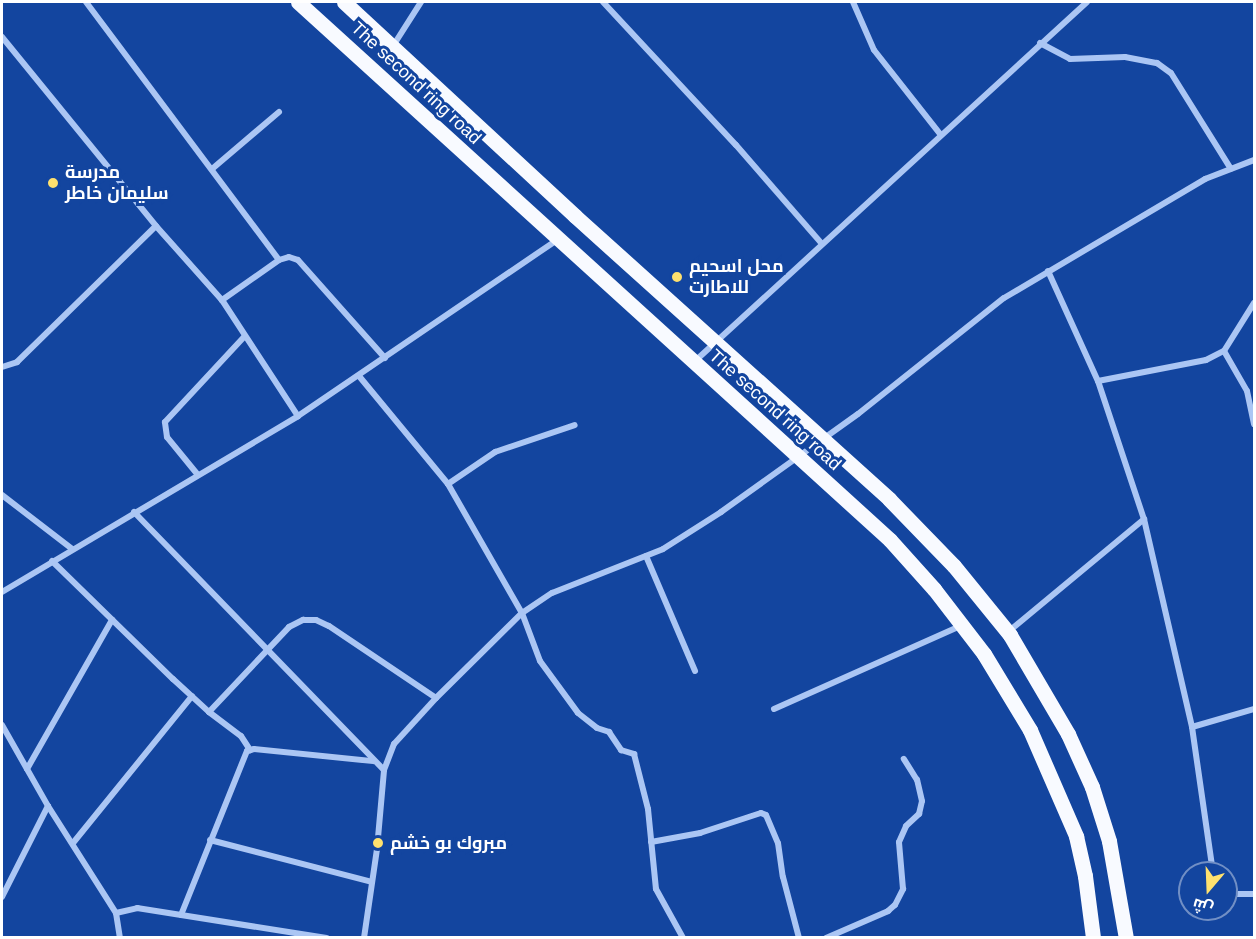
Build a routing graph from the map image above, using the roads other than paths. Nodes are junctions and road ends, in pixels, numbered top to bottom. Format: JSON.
{"nodes":[{"id":1,"x":86,"y":2,"type":"edge"},
{"id":2,"x":298,"y":2,"type":"edge"},
{"id":3,"x":344,"y":2,"type":"edge"},
{"id":4,"x":421,"y":2,"type":"edge"},
{"id":5,"x":603,"y":2,"type":"edge"},
{"id":6,"x":854,"y":2,"type":"edge"},
{"id":7,"x":1087,"y":2,"type":"edge"},
{"id":8,"x":2,"y":37,"type":"edge"},
{"id":9,"x":1040,"y":43,"type":"junction"},
{"id":10,"x":393,"y":47,"type":"junction"},
{"id":11,"x":279,"y":112,"type":"dead end"},
{"id":12,"x":941,"y":135,"type":"junction"},
{"id":13,"x":1254,"y":160,"type":"edge"},
{"id":14,"x":212,"y":169,"type":"junction"},
{"id":15,"x":1231,"y":169,"type":"junction"},
{"id":16,"x":156,"y":226,"type":"junction"},
{"id":17,"x":559,"y":239,"type":"junction"},
{"id":18,"x":822,"y":244,"type":"junction"},
{"id":19,"x":279,"y":260,"type":"junction"},
{"id":20,"x":1048,"y":271,"type":"junction"},
{"id":21,"x":222,"y":300,"type":"junction"},
{"id":22,"x":1254,"y":303,"type":"edge"},
{"id":23,"x":245,"y":336,"type":"junction"},
{"id":24,"x":715,"y":341,"type":"junction"},
{"id":25,"x":1224,"y":351,"type":"junction"},
{"id":26,"x":385,"y":358,"type":"junction"},
{"id":27,"x":694,"y":363,"type":"junction"},
{"id":28,"x":2,"y":367,"type":"edge"},
{"id":29,"x":359,"y":376,"type":"junction"},
{"id":30,"x":1098,"y":381,"type":"junction"},
{"id":31,"x":298,"y":416,"type":"junction"},
{"id":32,"x":1254,"y":424,"type":"edge"},
{"id":33,"x":575,"y":425,"type":"dead end"},
{"id":34,"x":820,"y":439,"type":"junction"},
{"id":35,"x":797,"y":457,"type":"junction"},
{"id":36,"x":198,"y":475,"type":"junction"},
{"id":37,"x":447,"y":484,"type":"junction"},
{"id":38,"x":2,"y":495,"type":"edge"},
{"id":39,"x":134,"y":512,"type":"junction"},
{"id":40,"x":1144,"y":519,"type":"junction"},
{"id":41,"x":72,"y":549,"type":"junction"},
{"id":42,"x":646,"y":556,"type":"junction"},
{"id":43,"x":52,"y":561,"type":"junction"},
{"id":44,"x":2,"y":592,"type":"edge"},
{"id":45,"x":522,"y":613,"type":"junction"},
{"id":46,"x":111,"y":620,"type":"junction"},
{"id":47,"x":962,"y":625,"type":"junction"},
{"id":48,"x":1008,"y":632,"type":"junction"},
{"id":49,"x":266,"y":649,"type":"junction"},
{"id":50,"x":695,"y":671,"type":"dead end"},
{"id":51,"x":192,"y":696,"type":"junction"},
{"id":52,"x":436,"y":698,"type":"junction"},
{"id":53,"x":774,"y":709,"type":"dead end"},
{"id":54,"x":1254,"y":709,"type":"edge"},
{"id":55,"x":209,"y":712,"type":"junction"},
{"id":56,"x":2,"y":725,"type":"edge"},
{"id":57,"x":1192,"y":727,"type":"junction"},
{"id":58,"x":250,"y":750,"type":"junction"},
{"id":59,"x":904,"y":759,"type":"dead end"},
{"id":60,"x":373,"y":761,"type":"junction"},
{"id":61,"x":27,"y":769,"type":"junction"},
{"id":62,"x":384,"y":770,"type":"junction"},
{"id":63,"x":48,"y":806,"type":"junction"},
{"id":64,"x":210,"y":840,"type":"junction"},
{"id":65,"x":651,"y":842,"type":"junction"},
{"id":66,"x":72,"y":843,"type":"junction"},
{"id":67,"x":1211,"y":861,"type":"edge"},
{"id":68,"x":372,"y":882,"type":"junction"},
{"id":69,"x":1238,"y":894,"type":"edge"},
{"id":70,"x":1254,"y":894,"type":"edge"},
{"id":71,"x":2,"y":897,"type":"edge"},
{"id":72,"x":116,"y":913,"type":"junction"},
{"id":73,"x":181,"y":915,"type":"junction"},
{"id":74,"x":120,"y":938,"type":"edge"},
{"id":75,"x":327,"y":938,"type":"edge"},
{"id":76,"x":364,"y":938,"type":"edge"},
{"id":77,"x":684,"y":938,"type":"edge"},
{"id":78,"x":799,"y":938,"type":"edge"},
{"id":79,"x":826,"y":938,"type":"edge"},
{"id":80,"x":1093,"y":938,"type":"edge"},
{"id":81,"x":1126,"y":938,"type":"edge"}],
"edges":[{"from":1,"to":14,"type":"street"},
{"from":2,"to":17,"type":"main road","name":"The second ring road"},
{"from":3,"to":10,"type":"main road","name":"The second ring road"},
{"from":4,"to":10,"type":"street"},
{"from":5,"to":18,"type":"street"},
{"from":6,"to":12,"type":"street"},
{"from":7,"to":9,"type":"street"},
{"from":8,"to":16,"type":"street"},
{"from":9,"to":12,"type":"street"},
{"from":9,"to":15,"type":"street"},
{"from":10,"to":24,"type":"main road","name":"The second ring road"},
{"from":11,"to":14,"type":"street"},
{"from":12,"to":18,"type":"street"},
{"from":13,"to":15,"type":"street"},
{"from":14,"to":19,"type":"street"},
{"from":15,"to":20,"type":"street"},
{"from":16,"to":21,"type":"street"},
{"from":16,"to":28,"type":"street"},
{"from":17,"to":26,"type":"street"},
{"from":17,"to":27,"type":"main road","name":"The second ring road"},
{"from":18,"to":24,"type":"street"},
{"from":19,"to":21,"type":"street"},
{"from":19,"to":26,"type":"street"},
{"from":20,"to":30,"type":"street"},
{"from":20,"to":34,"type":"street"},
{"from":21,"to":23,"type":"street"},
{"from":22,"to":25,"type":"street"},
{"from":23,"to":31,"type":"street"},
{"from":23,"to":36,"type":"street"},
{"from":24,"to":27,"type":"street"},
{"from":24,"to":34,"type":"main road","name":"The second ring road"},
{"from":25,"to":30,"type":"street"},
{"from":25,"to":32,"type":"street"},
{"from":26,"to":29,"type":"street"},
{"from":27,"to":35,"type":"main road","name":"The second ring road"},
{"from":29,"to":31,"type":"street"},
{"from":29,"to":37,"type":"street"},
{"from":30,"to":40,"type":"street"},
{"from":31,"to":36,"type":"street"},
{"from":33,"to":37,"type":"street"},
{"from":34,"to":35,"type":"street"},
{"from":34,"to":48,"type":"main road","name":"The second ring road"},
{"from":35,"to":42,"type":"street"},
{"from":35,"to":47,"type":"main road","name":"The second ring road"},
{"from":36,"to":39,"type":"street"},
{"from":37,"to":45,"type":"street"},
{"from":38,"to":41,"type":"street"},
{"from":39,"to":41,"type":"street"},
{"from":39,"to":49,"type":"street"},
{"from":40,"to":48,"type":"street"},
{"from":40,"to":57,"type":"street"},
{"from":41,"to":43,"type":"street"},
{"from":42,"to":45,"type":"street"},
{"from":42,"to":50,"type":"street"},
{"from":43,"to":44,"type":"street"},
{"from":43,"to":46,"type":"street"},
{"from":45,"to":52,"type":"street"},
{"from":45,"to":65,"type":"street"},
{"from":46,"to":51,"type":"street"},
{"from":46,"to":61,"type":"street"},
{"from":47,"to":53,"type":"street"},
{"from":47,"to":80,"type":"main road","name":"The second ring road"},
{"from":48,"to":81,"type":"main road","name":"The second ring road"},
{"from":49,"to":52,"type":"street"},
{"from":49,"to":55,"type":"street"},
{"from":49,"to":60,"type":"street"},
{"from":51,"to":55,"type":"street"},
{"from":51,"to":66,"type":"street"},
{"from":52,"to":62,"type":"street"},
{"from":54,"to":57,"type":"street"},
{"from":55,"to":58,"type":"street"},
{"from":56,"to":61,"type":"street"},
{"from":57,"to":67,"type":"street"},
{"from":58,"to":60,"type":"street"},
{"from":58,"to":64,"type":"street"},
{"from":59,"to":79,"type":"street"},
{"from":60,"to":62,"type":"street"},
{"from":61,"to":63,"type":"street"},
{"from":62,"to":68,"type":"street"},
{"from":63,"to":66,"type":"street"},
{"from":63,"to":71,"type":"street"},
{"from":64,"to":68,"type":"street"},
{"from":64,"to":73,"type":"street"},
{"from":65,"to":77,"type":"street"},
{"from":65,"to":78,"type":"street"},
{"from":66,"to":72,"type":"street"},
{"from":68,"to":76,"type":"street"},
{"from":69,"to":70,"type":"street"},
{"from":72,"to":73,"type":"street"},
{"from":72,"to":74,"type":"street"},
{"from":73,"to":75,"type":"street"}]}
